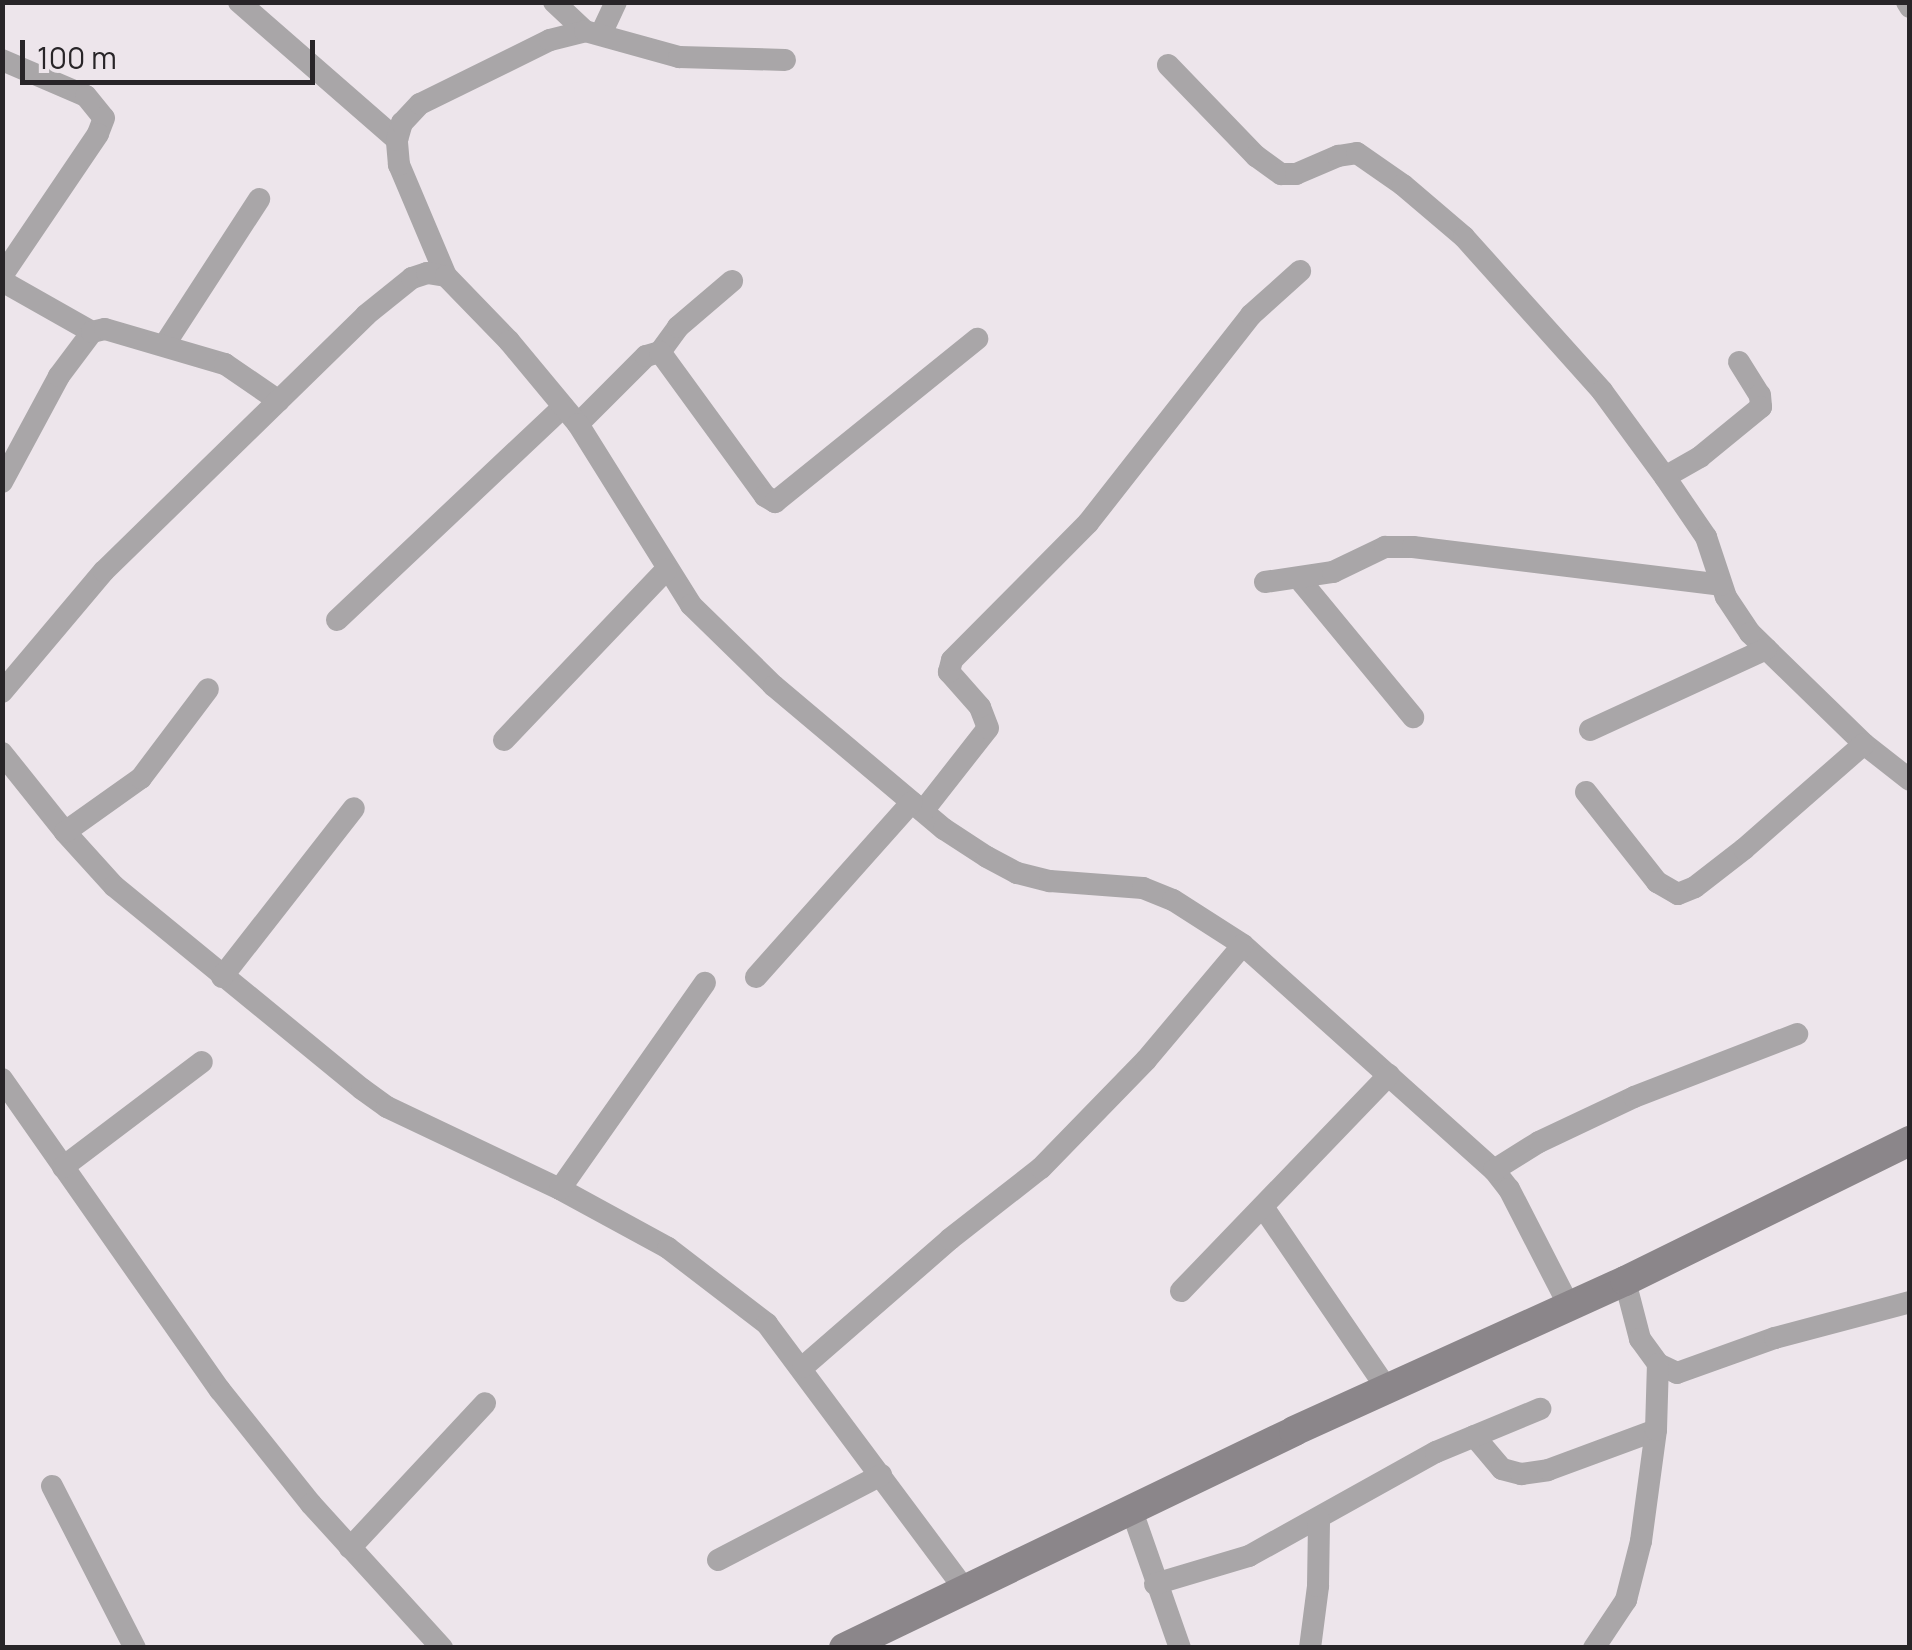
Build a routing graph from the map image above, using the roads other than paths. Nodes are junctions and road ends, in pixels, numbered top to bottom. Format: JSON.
{"nodes":[{"id":1,"x":239,"y":2,"type":"edge"},
{"id":2,"x":554,"y":2,"type":"edge"},
{"id":3,"x":616,"y":2,"type":"edge"},
{"id":4,"x":593,"y":33,"type":"junction"},
{"id":5,"x":2,"y":60,"type":"edge"},
{"id":6,"x":784,"y":60,"type":"dead end"},
{"id":7,"x":1168,"y":65,"type":"dead end"},
{"id":8,"x":397,"y":140,"type":"junction"},
{"id":9,"x":259,"y":199,"type":"dead end"},
{"id":10,"x":1300,"y":271,"type":"dead end"},
{"id":11,"x":446,"y":276,"type":"junction"},
{"id":12,"x":2,"y":279,"type":"edge"},
{"id":13,"x":732,"y":281,"type":"dead end"},
{"id":14,"x":92,"y":332,"type":"junction"},
{"id":15,"x":977,"y":340,"type":"dead end"},
{"id":16,"x":164,"y":344,"type":"junction"},
{"id":17,"x":660,"y":352,"type":"junction"},
{"id":18,"x":1739,"y":362,"type":"dead end"},
{"id":19,"x":278,"y":401,"type":"junction"},
{"id":20,"x":570,"y":416,"type":"junction"},
{"id":21,"x":1665,"y":478,"type":"junction"},
{"id":22,"x":2,"y":482,"type":"edge"},
{"id":23,"x":666,"y":570,"type":"junction"},
{"id":24,"x":1300,"y":580,"type":"junction"},
{"id":25,"x":1265,"y":582,"type":"dead end"},
{"id":26,"x":1721,"y":585,"type":"junction"},
{"id":27,"x":337,"y":620,"type":"dead end"},
{"id":28,"x":1766,"y":649,"type":"junction"},
{"id":29,"x":208,"y":689,"type":"dead end"},
{"id":30,"x":2,"y":692,"type":"edge"},
{"id":31,"x":1413,"y":717,"type":"dead end"},
{"id":32,"x":1590,"y":730,"type":"dead end"},
{"id":33,"x":504,"y":740,"type":"dead end"},
{"id":34,"x":1864,"y":744,"type":"junction"},
{"id":35,"x":2,"y":753,"type":"edge"},
{"id":36,"x":1910,"y":780,"type":"edge"},
{"id":37,"x":1586,"y":792,"type":"dead end"},
{"id":38,"x":917,"y":806,"type":"junction"},
{"id":39,"x":354,"y":808,"type":"dead end"},
{"id":40,"x":64,"y":832,"type":"junction"},
{"id":41,"x":1243,"y":945,"type":"junction"},
{"id":42,"x":756,"y":976,"type":"dead end"},
{"id":43,"x":222,"y":977,"type":"junction"},
{"id":44,"x":705,"y":982,"type":"dead end"},
{"id":45,"x":1797,"y":1034,"type":"dead end"},
{"id":46,"x":202,"y":1062,"type":"dead end"},
{"id":47,"x":1389,"y":1075,"type":"junction"},
{"id":48,"x":2,"y":1079,"type":"edge"},
{"id":49,"x":1910,"y":1140,"type":"edge"},
{"id":50,"x":63,"y":1167,"type":"junction"},
{"id":51,"x":1494,"y":1170,"type":"junction"},
{"id":52,"x":560,"y":1189,"type":"junction"},
{"id":53,"x":1263,"y":1207,"type":"junction"},
{"id":54,"x":1625,"y":1281,"type":"junction"},
{"id":55,"x":1181,"y":1291,"type":"dead end"},
{"id":56,"x":1910,"y":1302,"type":"edge"},
{"id":57,"x":1568,"y":1304,"type":"junction"},
{"id":58,"x":1658,"y":1364,"type":"junction"},
{"id":59,"x":803,"y":1368,"type":"junction"},
{"id":60,"x":1387,"y":1389,"type":"junction"},
{"id":61,"x":484,"y":1402,"type":"dead end"},
{"id":62,"x":1540,"y":1409,"type":"dead end"},
{"id":63,"x":1656,"y":1430,"type":"junction"},
{"id":64,"x":1474,"y":1436,"type":"junction"},
{"id":65,"x":881,"y":1475,"type":"junction"},
{"id":66,"x":52,"y":1486,"type":"dead end"},
{"id":67,"x":1132,"y":1511,"type":"junction"},
{"id":68,"x":1319,"y":1518,"type":"junction"},
{"id":69,"x":350,"y":1548,"type":"junction"},
{"id":70,"x":718,"y":1560,"type":"dead end"},
{"id":71,"x":1154,"y":1584,"type":"junction"},
{"id":72,"x":967,"y":1592,"type":"junction"},
{"id":73,"x":135,"y":1648,"type":"edge"},
{"id":74,"x":442,"y":1648,"type":"edge"},
{"id":75,"x":844,"y":1648,"type":"edge"},
{"id":76,"x":1180,"y":1648,"type":"edge"},
{"id":77,"x":1310,"y":1648,"type":"edge"},
{"id":78,"x":1594,"y":1648,"type":"edge"}],
"edges":[{"from":1,"to":8,"type":"street"},
{"from":2,"to":4,"type":"street"},
{"from":3,"to":4,"type":"street"},
{"from":4,"to":6,"type":"street"},
{"from":4,"to":8,"type":"street"},
{"from":5,"to":12,"type":"street"},
{"from":7,"to":21,"type":"street"},
{"from":8,"to":11,"type":"street"},
{"from":9,"to":16,"type":"street"},
{"from":10,"to":38,"type":"street"},
{"from":11,"to":19,"type":"street"},
{"from":11,"to":20,"type":"street"},
{"from":12,"to":14,"type":"street"},
{"from":13,"to":17,"type":"street"},
{"from":14,"to":16,"type":"street"},
{"from":14,"to":22,"type":"street"},
{"from":15,"to":17,"type":"street"},
{"from":16,"to":19,"type":"street"},
{"from":17,"to":20,"type":"street"},
{"from":18,"to":21,"type":"street"},
{"from":19,"to":30,"type":"street"},
{"from":20,"to":23,"type":"street"},
{"from":20,"to":27,"type":"street"},
{"from":21,"to":26,"type":"street"},
{"from":23,"to":33,"type":"street"},
{"from":23,"to":38,"type":"street"},
{"from":24,"to":25,"type":"street"},
{"from":24,"to":26,"type":"street"},
{"from":24,"to":31,"type":"street"},
{"from":26,"to":28,"type":"street"},
{"from":28,"to":32,"type":"street"},
{"from":28,"to":34,"type":"street"},
{"from":29,"to":40,"type":"street"},
{"from":34,"to":36,"type":"street"},
{"from":34,"to":37,"type":"street"},
{"from":35,"to":40,"type":"street"},
{"from":38,"to":41,"type":"street"},
{"from":38,"to":42,"type":"street"},
{"from":39,"to":43,"type":"street"},
{"from":40,"to":43,"type":"street"},
{"from":41,"to":47,"type":"street"},
{"from":41,"to":59,"type":"street"},
{"from":43,"to":52,"type":"street"},
{"from":44,"to":52,"type":"street"},
{"from":45,"to":51,"type":"street"},
{"from":46,"to":50,"type":"street"},
{"from":47,"to":51,"type":"street"},
{"from":47,"to":53,"type":"street"},
{"from":48,"to":50,"type":"street"},
{"from":49,"to":54,"type":"street"},
{"from":50,"to":69,"type":"street"},
{"from":51,"to":57,"type":"street"},
{"from":52,"to":59,"type":"street"},
{"from":53,"to":55,"type":"street"},
{"from":53,"to":60,"type":"street"},
{"from":54,"to":57,"type":"street"},
{"from":54,"to":58,"type":"street"},
{"from":56,"to":58,"type":"street"},
{"from":57,"to":60,"type":"street"},
{"from":58,"to":63,"type":"street"},
{"from":59,"to":65,"type":"street"},
{"from":60,"to":67,"type":"street"},
{"from":61,"to":69,"type":"street"},
{"from":62,"to":64,"type":"street"},
{"from":63,"to":64,"type":"street"},
{"from":63,"to":78,"type":"street"},
{"from":64,"to":68,"type":"street"},
{"from":65,"to":70,"type":"street"},
{"from":65,"to":72,"type":"street"},
{"from":66,"to":73,"type":"street"},
{"from":67,"to":71,"type":"street"},
{"from":67,"to":72,"type":"street"},
{"from":68,"to":71,"type":"street"},
{"from":68,"to":77,"type":"street"},
{"from":69,"to":74,"type":"street"},
{"from":71,"to":76,"type":"street"},
{"from":72,"to":75,"type":"street"}]}
